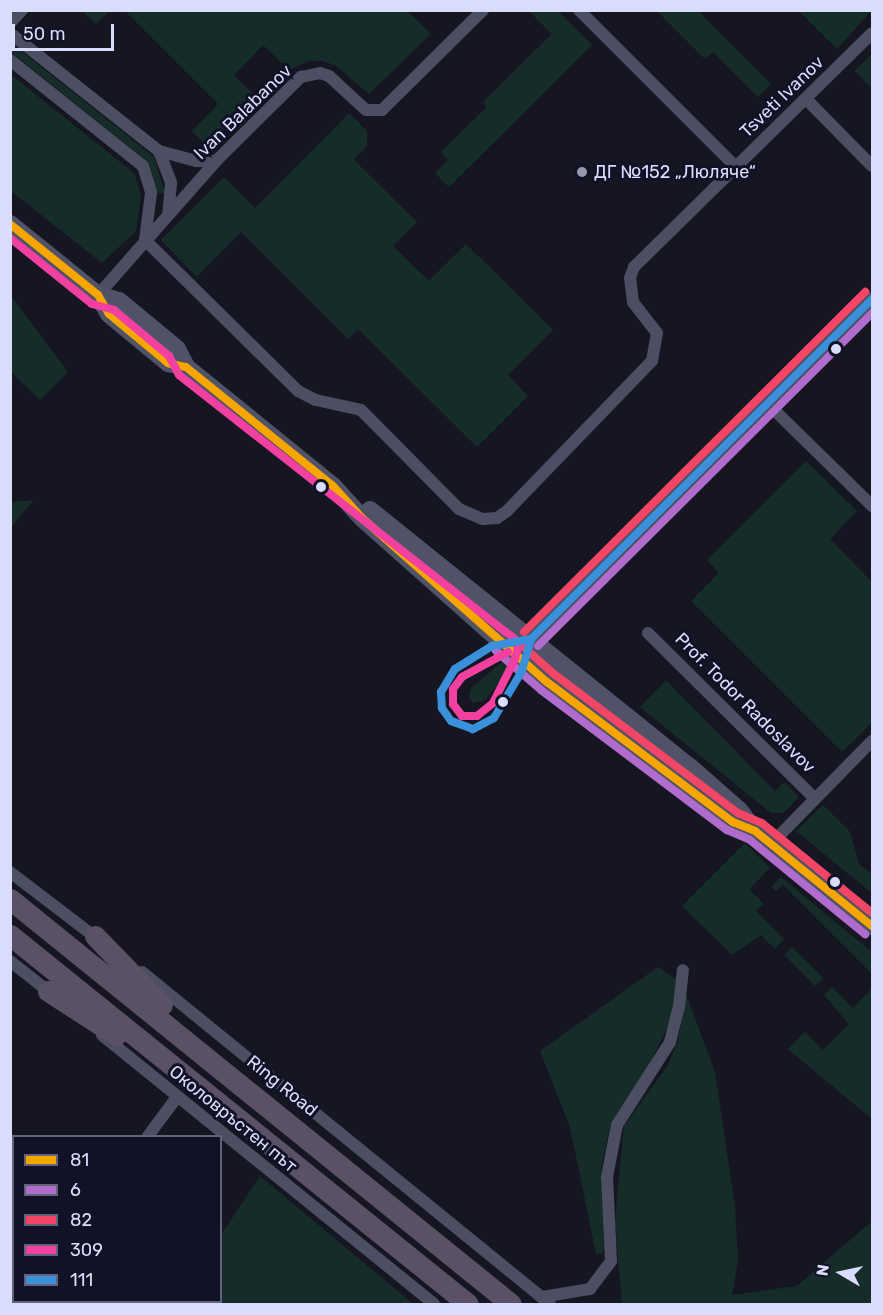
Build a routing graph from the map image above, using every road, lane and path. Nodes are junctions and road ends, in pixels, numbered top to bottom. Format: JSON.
{"nodes":[{"id":1,"x":22,"y":10,"type":"edge"},
{"id":2,"x":483,"y":10,"type":"edge"},
{"id":3,"x":579,"y":10,"type":"edge"},
{"id":4,"x":10,"y":23,"type":"edge"},
{"id":5,"x":10,"y":33,"type":"edge"},
{"id":6,"x":873,"y":33,"type":"edge"},
{"id":7,"x":10,"y":60,"type":"edge"},
{"id":8,"x":806,"y":99,"type":"junction"},
{"id":9,"x":159,"y":150,"type":"junction"},
{"id":10,"x":216,"y":160,"type":"junction"},
{"id":11,"x":873,"y":166,"type":"edge"},
{"id":12,"x":736,"y":168,"type":"junction"},
{"id":13,"x":168,"y":215,"type":"junction"},
{"id":14,"x":10,"y":224,"type":"edge"},
{"id":15,"x":146,"y":240,"type":"junction"},
{"id":16,"x":98,"y":295,"type":"junction"},
{"id":17,"x":873,"y":299,"type":"edge"},
{"id":18,"x":768,"y":404,"type":"junction"},
{"id":19,"x":333,"y":486,"type":"junction"},
{"id":20,"x":873,"y":506,"type":"edge"},
{"id":21,"x":648,"y":633,"type":"dead end"},
{"id":22,"x":531,"y":639,"type":"junction"},
{"id":23,"x":503,"y":644,"type":"junction"},
{"id":24,"x":525,"y":663,"type":"junction"},
{"id":25,"x":873,"y":741,"type":"edge"},
{"id":26,"x":815,"y":799,"type":"junction"},
{"id":27,"x":755,"y":831,"type":"junction"},
{"id":28,"x":771,"y":844,"type":"junction"},
{"id":29,"x":10,"y":872,"type":"edge"},
{"id":30,"x":10,"y":899,"type":"edge"},
{"id":31,"x":873,"y":926,"type":"edge"},
{"id":32,"x":10,"y":935,"type":"edge"},
{"id":33,"x":95,"y":936,"type":"junction"},
{"id":34,"x":10,"y":961,"type":"edge"},
{"id":35,"x":683,"y":970,"type":"dead end"},
{"id":36,"x":48,"y":991,"type":"junction"},
{"id":37,"x":225,"y":1071,"type":"junction"},
{"id":38,"x":208,"y":1093,"type":"junction"},
{"id":39,"x":177,"y":1097,"type":"junction"},
{"id":40,"x":149,"y":1135,"type":"edge"},
{"id":41,"x":546,"y":1301,"type":"edge"},
{"id":42,"x":434,"y":1305,"type":"edge"},
{"id":43,"x":468,"y":1305,"type":"edge"},
{"id":44,"x":511,"y":1305,"type":"edge"}],
"edges":[{"from":1,"to":4,"type":"street"},
{"from":2,"to":10,"type":"street","name":"Ivan Balabanov"},
{"from":3,"to":12,"type":"street"},
{"from":5,"to":9,"type":"street"},
{"from":6,"to":8,"type":"street","name":"Tsveti Ivanov"},
{"from":7,"to":15,"type":"street"},
{"from":8,"to":11,"type":"street"},
{"from":8,"to":12,"type":"street","name":"Tsveti Ivanov"},
{"from":9,"to":10,"type":"street"},
{"from":9,"to":13,"type":"street"},
{"from":10,"to":13,"type":"street","name":"Ivan Balabanov"},
{"from":12,"to":15,"type":"street","name":"Tsveti Ivanov"},
{"from":13,"to":15,"type":"street","name":"Ivan Balabanov"},
{"from":14,"to":16,"type":"main road"},
{"from":15,"to":16,"type":"street","name":"Ivan Balabanov"},
{"from":16,"to":19,"type":"main road"},
{"from":17,"to":18,"type":"street"},
{"from":18,"to":20,"type":"street"},
{"from":18,"to":22,"type":"street"},
{"from":19,"to":22,"type":"main road"},
{"from":19,"to":23,"type":"main road"},
{"from":21,"to":26,"type":"street","name":"Prof. Todor Radoslavov"},
{"from":22,"to":23,"type":"street"},
{"from":22,"to":24,"type":"street"},
{"from":22,"to":27,"type":"main road"},
{"from":23,"to":24,"type":"main road"},
{"from":24,"to":27,"type":"main road"},
{"from":25,"to":26,"type":"street"},
{"from":26,"to":28,"type":"street"},
{"from":27,"to":28,"type":"main road"},
{"from":28,"to":31,"type":"main road"},
{"from":29,"to":33,"type":"street","name":"Ring Road"},
{"from":30,"to":37,"type":"highway","name":"Ring Road"},
{"from":32,"to":38,"type":"highway"},
{"from":33,"to":37,"type":"highway"},
{"from":33,"to":41,"type":"street","name":"Ring Road"},
{"from":34,"to":36,"type":"street","name":"Околовръстен път"},
{"from":35,"to":41,"type":"street"},
{"from":36,"to":38,"type":"highway"},
{"from":36,"to":39,"type":"street","name":"Околовръстен път"},
{"from":37,"to":44,"type":"highway","name":"Ring Road"},
{"from":38,"to":43,"type":"highway"},
{"from":39,"to":40,"type":"street"},
{"from":39,"to":42,"type":"street","name":"Околовръстен път"}]}
